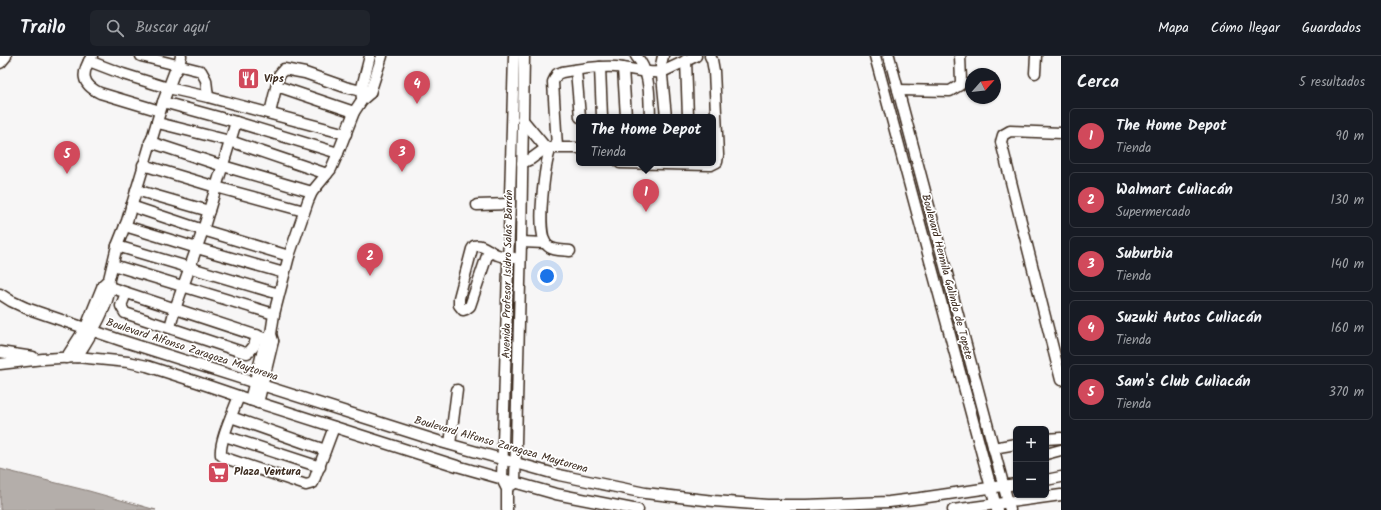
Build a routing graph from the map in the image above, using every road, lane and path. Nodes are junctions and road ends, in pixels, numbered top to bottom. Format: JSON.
{"nodes":[{"id":1,"x":5,"y":56,"type":"edge"},
{"id":2,"x":140,"y":56,"type":"edge"},
{"id":3,"x":370,"y":56,"type":"edge"},
{"id":4,"x":382,"y":56,"type":"edge"},
{"id":5,"x":514,"y":56,"type":"edge"},
{"id":6,"x":524,"y":56,"type":"edge"},
{"id":7,"x":636,"y":56,"type":"edge"},
{"id":8,"x":663,"y":56,"type":"edge"},
{"id":9,"x":696,"y":56,"type":"edge"},
{"id":10,"x":710,"y":56,"type":"edge"},
{"id":11,"x":875,"y":56,"type":"edge"},
{"id":12,"x":889,"y":56,"type":"edge"},
{"id":13,"x":960,"y":56,"type":"edge"},
{"id":14,"x":1036,"y":56,"type":"edge"},
{"id":15,"x":90,"y":59,"type":"edge"},
{"id":16,"x":686,"y":60,"type":"junction"},
{"id":17,"x":0,"y":62,"type":"edge"},
{"id":18,"x":176,"y":63,"type":"edge"},
{"id":19,"x":600,"y":67,"type":"junction"},
{"id":20,"x":623,"y":68,"type":"junction"},
{"id":21,"x":576,"y":70,"type":"junction"},
{"id":22,"x":646,"y":72,"type":"junction"},
{"id":23,"x":662,"y":72,"type":"junction"},
{"id":24,"x":1035,"y":73,"type":"dead end"},
{"id":25,"x":277,"y":86,"type":"junction"},
{"id":26,"x":168,"y":88,"type":"junction"},
{"id":27,"x":898,"y":90,"type":"junction"},
{"id":28,"x":364,"y":95,"type":"junction"},
{"id":29,"x":208,"y":97,"type":"junction"},
{"id":30,"x":162,"y":107,"type":"junction"},
{"id":31,"x":354,"y":112,"type":"junction"},
{"id":32,"x":270,"y":113,"type":"junction"},
{"id":33,"x":580,"y":114,"type":"edge"},
{"id":34,"x":602,"y":114,"type":"edge"},
{"id":35,"x":626,"y":114,"type":"edge"},
{"id":36,"x":650,"y":114,"type":"edge"},
{"id":37,"x":666,"y":114,"type":"edge"},
{"id":38,"x":688,"y":114,"type":"edge"},
{"id":39,"x":716,"y":114,"type":"edge"},
{"id":40,"x":716,"y":114,"type":"edge"},
{"id":41,"x":522,"y":119,"type":"junction"},
{"id":42,"x":236,"y":122,"type":"junction"},
{"id":43,"x":158,"y":123,"type":"junction"},
{"id":44,"x":1061,"y":133,"type":"edge"},
{"id":45,"x":346,"y":134,"type":"junction"},
{"id":46,"x":150,"y":142,"type":"junction"},
{"id":47,"x":230,"y":142,"type":"junction"},
{"id":48,"x":551,"y":147,"type":"junction"},
{"id":49,"x":576,"y":148,"type":"edge"},
{"id":50,"x":338,"y":153,"type":"junction"},
{"id":51,"x":716,"y":161,"type":"edge"},
{"id":52,"x":522,"y":163,"type":"junction"},
{"id":53,"x":144,"y":165,"type":"junction"},
{"id":54,"x":222,"y":166,"type":"junction"},
{"id":55,"x":327,"y":174,"type":"junction"},
{"id":56,"x":216,"y":187,"type":"junction"},
{"id":57,"x":136,"y":190,"type":"junction"},
{"id":58,"x":312,"y":192,"type":"junction"},
{"id":59,"x":510,"y":204,"type":"junction"},
{"id":60,"x":477,"y":205,"type":"dead end"},
{"id":61,"x":131,"y":206,"type":"junction"},
{"id":62,"x":209,"y":211,"type":"junction"},
{"id":63,"x":304,"y":211,"type":"junction"},
{"id":64,"x":125,"y":226,"type":"junction"},
{"id":65,"x":203,"y":230,"type":"junction"},
{"id":66,"x":521,"y":242,"type":"junction"},
{"id":67,"x":545,"y":243,"type":"junction"},
{"id":68,"x":117,"y":246,"type":"junction"},
{"id":69,"x":197,"y":248,"type":"junction"},
{"id":70,"x":489,"y":250,"type":"junction"},
{"id":71,"x":570,"y":251,"type":"dead end"},
{"id":72,"x":289,"y":256,"type":"junction"},
{"id":73,"x":509,"y":257,"type":"junction"},
{"id":74,"x":520,"y":259,"type":"junction"},
{"id":75,"x":113,"y":265,"type":"junction"},
{"id":76,"x":190,"y":267,"type":"junction"},
{"id":77,"x":284,"y":273,"type":"junction"},
{"id":78,"x":107,"y":284,"type":"junction"},
{"id":79,"x":183,"y":287,"type":"junction"},
{"id":80,"x":126,"y":293,"type":"junction"},
{"id":81,"x":0,"y":294,"type":"edge"},
{"id":82,"x":279,"y":294,"type":"junction"},
{"id":83,"x":0,"y":298,"type":"edge"},
{"id":84,"x":11,"y":301,"type":"junction"},
{"id":85,"x":175,"y":309,"type":"junction"},
{"id":86,"x":274,"y":314,"type":"junction"},
{"id":87,"x":170,"y":327,"type":"junction"},
{"id":88,"x":90,"y":329,"type":"junction"},
{"id":89,"x":267,"y":337,"type":"junction"},
{"id":90,"x":0,"y":352,"type":"edge"},
{"id":91,"x":66,"y":358,"type":"junction"},
{"id":92,"x":77,"y":358,"type":"junction"},
{"id":93,"x":43,"y":359,"type":"junction"},
{"id":94,"x":0,"y":364,"type":"edge"},
{"id":95,"x":1061,"y":380,"type":"edge"},
{"id":96,"x":258,"y":385,"type":"junction"},
{"id":97,"x":457,"y":390,"type":"dead end"},
{"id":98,"x":239,"y":396,"type":"junction"},
{"id":99,"x":254,"y":402,"type":"junction"},
{"id":100,"x":231,"y":417,"type":"junction"},
{"id":101,"x":334,"y":427,"type":"junction"},
{"id":102,"x":225,"y":436,"type":"junction"},
{"id":103,"x":1061,"y":438,"type":"edge"},
{"id":104,"x":1049,"y":439,"type":"edge"},
{"id":105,"x":450,"y":444,"type":"junction"},
{"id":106,"x":1013,"y":445,"type":"edge"},
{"id":107,"x":993,"y":448,"type":"junction"},
{"id":108,"x":326,"y":450,"type":"junction"},
{"id":109,"x":1061,"y":450,"type":"edge"},
{"id":110,"x":1049,"y":453,"type":"edge"},
{"id":111,"x":502,"y":458,"type":"junction"},
{"id":112,"x":515,"y":463,"type":"junction"},
{"id":113,"x":320,"y":467,"type":"junction"},
{"id":114,"x":1061,"y":478,"type":"edge"},
{"id":115,"x":502,"y":479,"type":"junction"},
{"id":116,"x":1049,"y":480,"type":"edge"},
{"id":117,"x":1013,"y":484,"type":"edge"},
{"id":118,"x":511,"y":486,"type":"junction"},
{"id":119,"x":1004,"y":486,"type":"junction"},
{"id":120,"x":991,"y":487,"type":"junction"},
{"id":121,"x":1061,"y":495,"type":"edge"},
{"id":122,"x":1009,"y":506,"type":"edge"},
{"id":123,"x":767,"y":507,"type":"edge"},
{"id":124,"x":996,"y":507,"type":"edge"},
{"id":125,"x":507,"y":510,"type":"edge"},
{"id":126,"x":638,"y":510,"type":"edge"},
{"id":127,"x":959,"y":510,"type":"edge"}],
"edges":[{"from":1,"to":17,"type":"main road"},
{"from":2,"to":18,"type":"street"},
{"from":3,"to":28,"type":"street"},
{"from":4,"to":28,"type":"street"},
{"from":5,"to":59,"type":"street","name":"Avenida Profesor Isidro Salas Barrón"},
{"from":6,"to":41,"type":"street","name":"Avenida Profesor Isidro Salas Barrón"},
{"from":7,"to":22,"type":"street"},
{"from":8,"to":23,"type":"street"},
{"from":9,"to":16,"type":"street"},
{"from":10,"to":39,"type":"street"},
{"from":11,"to":120,"type":"street","name":"Boulevard Hermila Galindo de Topete"},
{"from":12,"to":27,"type":"street","name":"Boulevard Hermila Galindo de Topete"},
{"from":13,"to":27,"type":"street"},
{"from":14,"to":24,"type":"street"},
{"from":15,"to":26,"type":"street"},
{"from":15,"to":30,"type":"street"},
{"from":16,"to":23,"type":"street"},
{"from":16,"to":38,"type":"street"},
{"from":18,"to":26,"type":"street"},
{"from":18,"to":29,"type":"street"},
{"from":19,"to":20,"type":"street"},
{"from":19,"to":21,"type":"street"},
{"from":19,"to":34,"type":"street"},
{"from":20,"to":22,"type":"street"},
{"from":20,"to":35,"type":"street"},
{"from":21,"to":33,"type":"street"},
{"from":21,"to":48,"type":"street"},
{"from":22,"to":23,"type":"street"},
{"from":22,"to":36,"type":"street"},
{"from":23,"to":37,"type":"street"},
{"from":25,"to":28,"type":"street"},
{"from":25,"to":31,"type":"street"},
{"from":25,"to":32,"type":"street"},
{"from":26,"to":29,"type":"street"},
{"from":26,"to":30,"type":"street"},
{"from":27,"to":107,"type":"street","name":"Boulevard Hermila Galindo de Topete"},
{"from":28,"to":31,"type":"street"},
{"from":29,"to":32,"type":"street"},
{"from":30,"to":42,"type":"street"},
{"from":30,"to":43,"type":"street"},
{"from":31,"to":45,"type":"street"},
{"from":32,"to":45,"type":"street"},
{"from":40,"to":51,"type":"street"},
{"from":41,"to":48,"type":"street"},
{"from":41,"to":52,"type":"street","name":"Avenida Profesor Isidro Salas Barrón"},
{"from":42,"to":47,"type":"street"},
{"from":42,"to":50,"type":"street"},
{"from":43,"to":46,"type":"street"},
{"from":43,"to":47,"type":"street"},
{"from":44,"to":95,"type":"street"},
{"from":45,"to":50,"type":"street"},
{"from":46,"to":53,"type":"street"},
{"from":46,"to":54,"type":"street"},
{"from":47,"to":54,"type":"street"},
{"from":47,"to":55,"type":"street"},
{"from":48,"to":49,"type":"street"},
{"from":48,"to":52,"type":"street"},
{"from":48,"to":67,"type":"street"},
{"from":50,"to":55,"type":"street"},
{"from":52,"to":66,"type":"street","name":"Avenida Profesor Isidro Salas Barrón"},
{"from":53,"to":56,"type":"street"},
{"from":53,"to":57,"type":"street"},
{"from":54,"to":56,"type":"street"},
{"from":54,"to":58,"type":"street"},
{"from":55,"to":58,"type":"street"},
{"from":56,"to":62,"type":"street"},
{"from":56,"to":63,"type":"street"},
{"from":57,"to":61,"type":"street"},
{"from":57,"to":62,"type":"street"},
{"from":58,"to":63,"type":"street"},
{"from":59,"to":60,"type":"street"},
{"from":59,"to":73,"type":"street","name":"Avenida Profesor Isidro Salas Barrón"},
{"from":61,"to":64,"type":"street"},
{"from":61,"to":65,"type":"street"},
{"from":62,"to":65,"type":"street"},
{"from":63,"to":72,"type":"street"},
{"from":64,"to":68,"type":"street"},
{"from":64,"to":69,"type":"street"},
{"from":65,"to":69,"type":"street"},
{"from":65,"to":72,"type":"street"},
{"from":66,"to":67,"type":"street"},
{"from":66,"to":74,"type":"street","name":"Avenida Profesor Isidro Salas Barrón"},
{"from":67,"to":71,"type":"street"},
{"from":68,"to":75,"type":"street"},
{"from":68,"to":76,"type":"street"},
{"from":69,"to":76,"type":"street"},
{"from":69,"to":77,"type":"street"},
{"from":70,"to":70,"type":"street"},
{"from":70,"to":73,"type":"street"},
{"from":72,"to":77,"type":"street"},
{"from":73,"to":74,"type":"street"},
{"from":73,"to":111,"type":"street","name":"Avenida Profesor Isidro Salas Barrón"},
{"from":74,"to":112,"type":"street","name":"Avenida Profesor Isidro Salas Barrón"},
{"from":75,"to":78,"type":"street"},
{"from":75,"to":79,"type":"street"},
{"from":76,"to":79,"type":"street"},
{"from":76,"to":82,"type":"street"},
{"from":77,"to":82,"type":"street"},
{"from":78,"to":80,"type":"street"},
{"from":78,"to":88,"type":"street"},
{"from":79,"to":85,"type":"street"},
{"from":79,"to":86,"type":"street"},
{"from":80,"to":85,"type":"street"},
{"from":80,"to":87,"type":"street"},
{"from":81,"to":84,"type":"street","name":"Boulevard Alfonso Zaragoza Maytorena"},
{"from":82,"to":86,"type":"street"},
{"from":83,"to":84,"type":"street"},
{"from":84,"to":88,"type":"street","name":"Boulevard Alfonso Zaragoza Maytorena"},
{"from":85,"to":87,"type":"street"},
{"from":85,"to":89,"type":"street"},
{"from":86,"to":89,"type":"street"},
{"from":87,"to":89,"type":"street"},
{"from":88,"to":91,"type":"street"},
{"from":88,"to":92,"type":"street"},
{"from":88,"to":96,"type":"street","name":"Boulevard Alfonso Zaragoza Maytorena"},
{"from":89,"to":96,"type":"street"},
{"from":90,"to":93,"type":"street"},
{"from":91,"to":92,"type":"street"},
{"from":91,"to":93,"type":"street"},
{"from":92,"to":98,"type":"street"},
{"from":93,"to":94,"type":"street"},
{"from":96,"to":99,"type":"street"},
{"from":96,"to":105,"type":"street","name":"Boulevard Alfonso Zaragoza Maytorena"},
{"from":97,"to":105,"type":"street"},
{"from":98,"to":99,"type":"street"},
{"from":98,"to":100,"type":"street"},
{"from":99,"to":101,"type":"street"},
{"from":100,"to":102,"type":"street"},
{"from":100,"to":108,"type":"street"},
{"from":101,"to":108,"type":"street"},
{"from":101,"to":115,"type":"street"},
{"from":102,"to":113,"type":"street"},
{"from":102,"to":113,"type":"street"},
{"from":103,"to":104,"type":"street"},
{"from":105,"to":111,"type":"street","name":"Boulevard Alfonso Zaragoza Maytorena"},
{"from":106,"to":107,"type":"street"},
{"from":107,"to":119,"type":"street","name":"Boulevard Hermila Galindo de Topete"},
{"from":108,"to":113,"type":"street"},
{"from":109,"to":110,"type":"street"},
{"from":111,"to":112,"type":"street","name":"Boulevard Alfonso Zaragoza Maytorena"},
{"from":111,"to":115,"type":"street","name":"Avenida Profesor Isidro Salas Barrón"},
{"from":112,"to":118,"type":"street","name":"Avenida Profesor Isidro Salas Barrón"},
{"from":112,"to":123,"type":"street","name":"Boulevard Alfonso Zaragoza Maytorena"},
{"from":114,"to":116,"type":"street"},
{"from":115,"to":118,"type":"street"},
{"from":117,"to":119,"type":"street","name":"Boulevard Alfonso Zaragoza Maytorena"},
{"from":118,"to":125,"type":"street","name":"Avenida Profesor Isidro Salas Barrón"},
{"from":118,"to":126,"type":"street"},
{"from":119,"to":120,"type":"street","name":"Boulevard Alfonso Zaragoza Maytorena"},
{"from":119,"to":122,"type":"street","name":"Boulevard Hermila Galindo de Topete"},
{"from":120,"to":123,"type":"street","name":"Boulevard Alfonso Zaragoza Maytorena"},
{"from":120,"to":124,"type":"street","name":"Boulevard Hermila Galindo de Topete"},
{"from":121,"to":122,"type":"street"},
{"from":122,"to":124,"type":"street"},
{"from":124,"to":127,"type":"street"}]}
